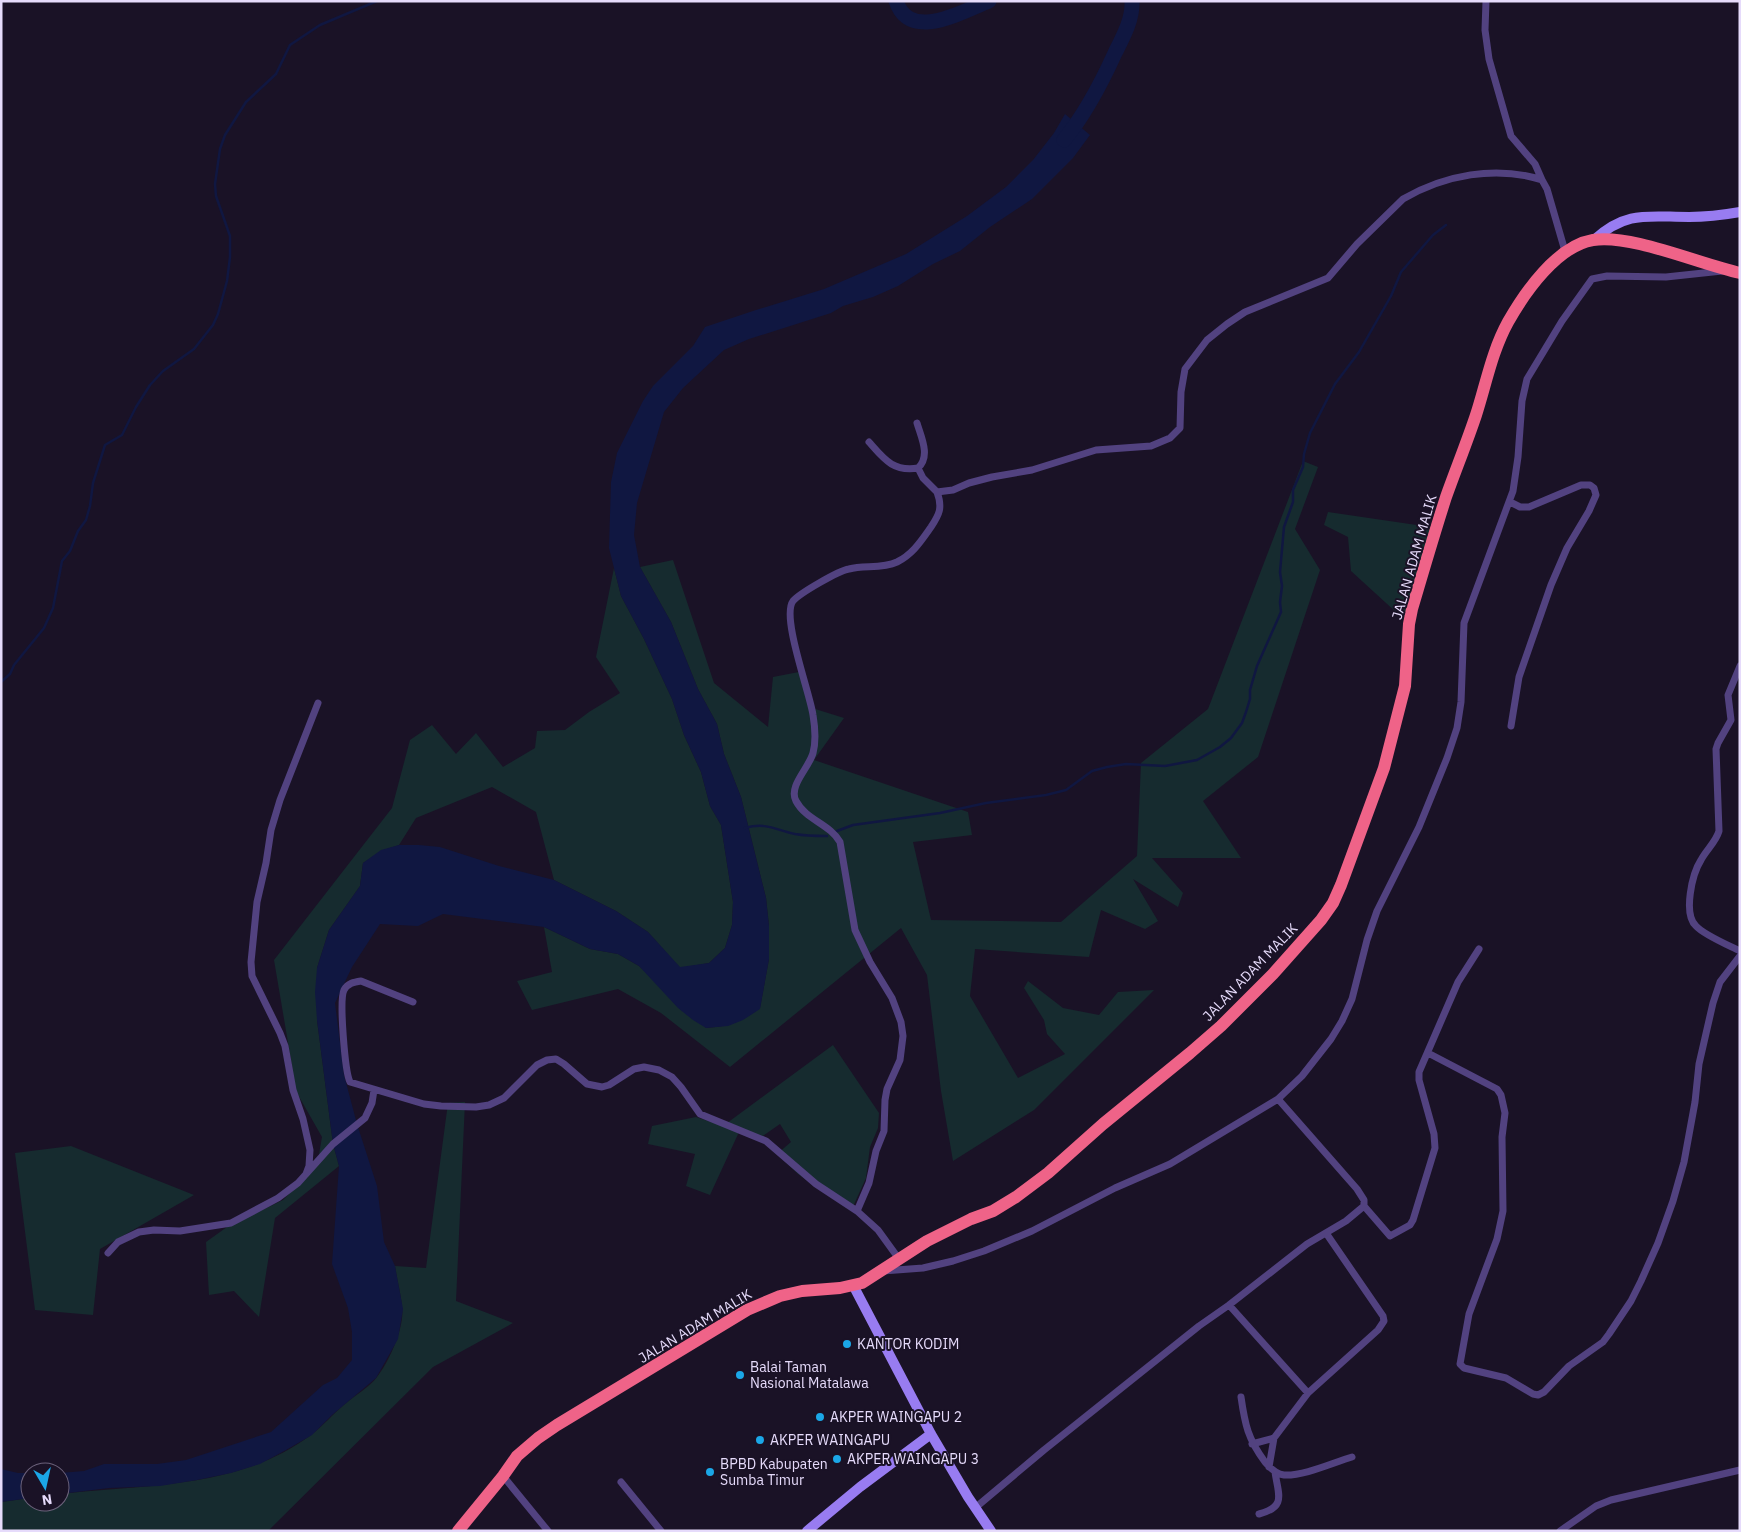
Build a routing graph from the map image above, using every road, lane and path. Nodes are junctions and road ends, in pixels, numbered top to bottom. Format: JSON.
{"nodes":[{"id":1,"x":1486,"y":1,"type":"edge"},
{"id":2,"x":1542,"y":180,"type":"junction"},
{"id":3,"x":1740,"y":212,"type":"edge"},
{"id":4,"x":1594,"y":240,"type":"junction"},
{"id":5,"x":1565,"y":252,"type":"junction"},
{"id":6,"x":1734,"y":272,"type":"edge"},
{"id":7,"x":918,"y":423,"type":"dead end"},
{"id":8,"x":869,"y":442,"type":"dead end"},
{"id":9,"x":918,"y":468,"type":"junction"},
{"id":10,"x":938,"y":492,"type":"junction"},
{"id":11,"x":1510,"y":502,"type":"junction"},
{"id":12,"x":1740,"y":666,"type":"edge"},
{"id":13,"x":318,"y":703,"type":"dead end"},
{"id":14,"x":1511,"y":726,"type":"dead end"},
{"id":15,"x":1479,"y":949,"type":"dead end"},
{"id":16,"x":1740,"y":951,"type":"edge"},
{"id":17,"x":1740,"y":956,"type":"edge"},
{"id":18,"x":413,"y":1002,"type":"dead end"},
{"id":19,"x":1428,"y":1053,"type":"junction"},
{"id":20,"x":374,"y":1090,"type":"junction"},
{"id":21,"x":1278,"y":1099,"type":"junction"},
{"id":22,"x":306,"y":1174,"type":"junction"},
{"id":23,"x":1364,"y":1206,"type":"junction"},
{"id":24,"x":857,"y":1211,"type":"junction"},
{"id":25,"x":1326,"y":1233,"type":"junction"},
{"id":26,"x":108,"y":1253,"type":"dead end"},
{"id":27,"x":899,"y":1259,"type":"junction"},
{"id":28,"x":880,"y":1271,"type":"junction"},
{"id":29,"x":853,"y":1285,"type":"junction"},
{"id":30,"x":1229,"y":1305,"type":"junction"},
{"id":31,"x":1308,"y":1393,"type":"junction"},
{"id":32,"x":1240,"y":1398,"type":"dead end"},
{"id":33,"x":931,"y":1434,"type":"junction"},
{"id":34,"x":1274,"y":1438,"type":"junction"},
{"id":35,"x":1252,"y":1444,"type":"junction"},
{"id":36,"x":1352,"y":1457,"type":"dead end"},
{"id":37,"x":1272,"y":1469,"type":"junction"},
{"id":38,"x":1740,"y":1470,"type":"edge"},
{"id":39,"x":503,"y":1476,"type":"junction"},
{"id":40,"x":621,"y":1482,"type":"dead end"},
{"id":41,"x":975,"y":1508,"type":"junction"},
{"id":42,"x":1259,"y":1514,"type":"dead end"},
{"id":43,"x":458,"y":1531,"type":"edge"},
{"id":44,"x":548,"y":1531,"type":"edge"},
{"id":45,"x":661,"y":1531,"type":"edge"},
{"id":46,"x":807,"y":1531,"type":"edge"},
{"id":47,"x":991,"y":1531,"type":"edge"},
{"id":48,"x":1560,"y":1531,"type":"edge"}],
"edges":[{"from":1,"to":2,"type":"street"},
{"from":2,"to":5,"type":"street"},
{"from":2,"to":10,"type":"street"},
{"from":3,"to":4,"type":"street"},
{"from":4,"to":5,"type":"highway","name":"JALAN ADAM MALIK"},
{"from":4,"to":6,"type":"highway","name":"JALAN ADAM MALIK"},
{"from":5,"to":27,"type":"highway","name":"JALAN ADAM MALIK"},
{"from":6,"to":11,"type":"street"},
{"from":7,"to":9,"type":"street"},
{"from":8,"to":9,"type":"street"},
{"from":9,"to":10,"type":"street"},
{"from":10,"to":24,"type":"street"},
{"from":11,"to":14,"type":"street"},
{"from":11,"to":21,"type":"street"},
{"from":12,"to":16,"type":"street"},
{"from":13,"to":22,"type":"street"},
{"from":15,"to":19,"type":"street"},
{"from":17,"to":19,"type":"street"},
{"from":18,"to":20,"type":"street"},
{"from":19,"to":23,"type":"street"},
{"from":20,"to":22,"type":"street"},
{"from":20,"to":24,"type":"street"},
{"from":21,"to":23,"type":"street"},
{"from":21,"to":28,"type":"street"},
{"from":22,"to":26,"type":"street"},
{"from":23,"to":25,"type":"street"},
{"from":24,"to":27,"type":"street"},
{"from":25,"to":30,"type":"street"},
{"from":25,"to":31,"type":"street"},
{"from":27,"to":28,"type":"highway","name":"JALAN ADAM MALIK"},
{"from":28,"to":29,"type":"highway","name":"JALAN ADAM MALIK"},
{"from":29,"to":33,"type":"street"},
{"from":29,"to":39,"type":"highway","name":"JALAN ADAM MALIK"},
{"from":30,"to":31,"type":"street"},
{"from":30,"to":41,"type":"street"},
{"from":31,"to":34,"type":"street"},
{"from":32,"to":35,"type":"street"},
{"from":33,"to":41,"type":"street"},
{"from":33,"to":46,"type":"street"},
{"from":34,"to":35,"type":"street"},
{"from":34,"to":37,"type":"street"},
{"from":35,"to":37,"type":"street"},
{"from":36,"to":37,"type":"street"},
{"from":37,"to":42,"type":"street"},
{"from":38,"to":48,"type":"street"},
{"from":39,"to":43,"type":"highway","name":"JALAN ADAM MALIK"},
{"from":39,"to":44,"type":"street"},
{"from":40,"to":45,"type":"street"},
{"from":41,"to":47,"type":"street"}]}
